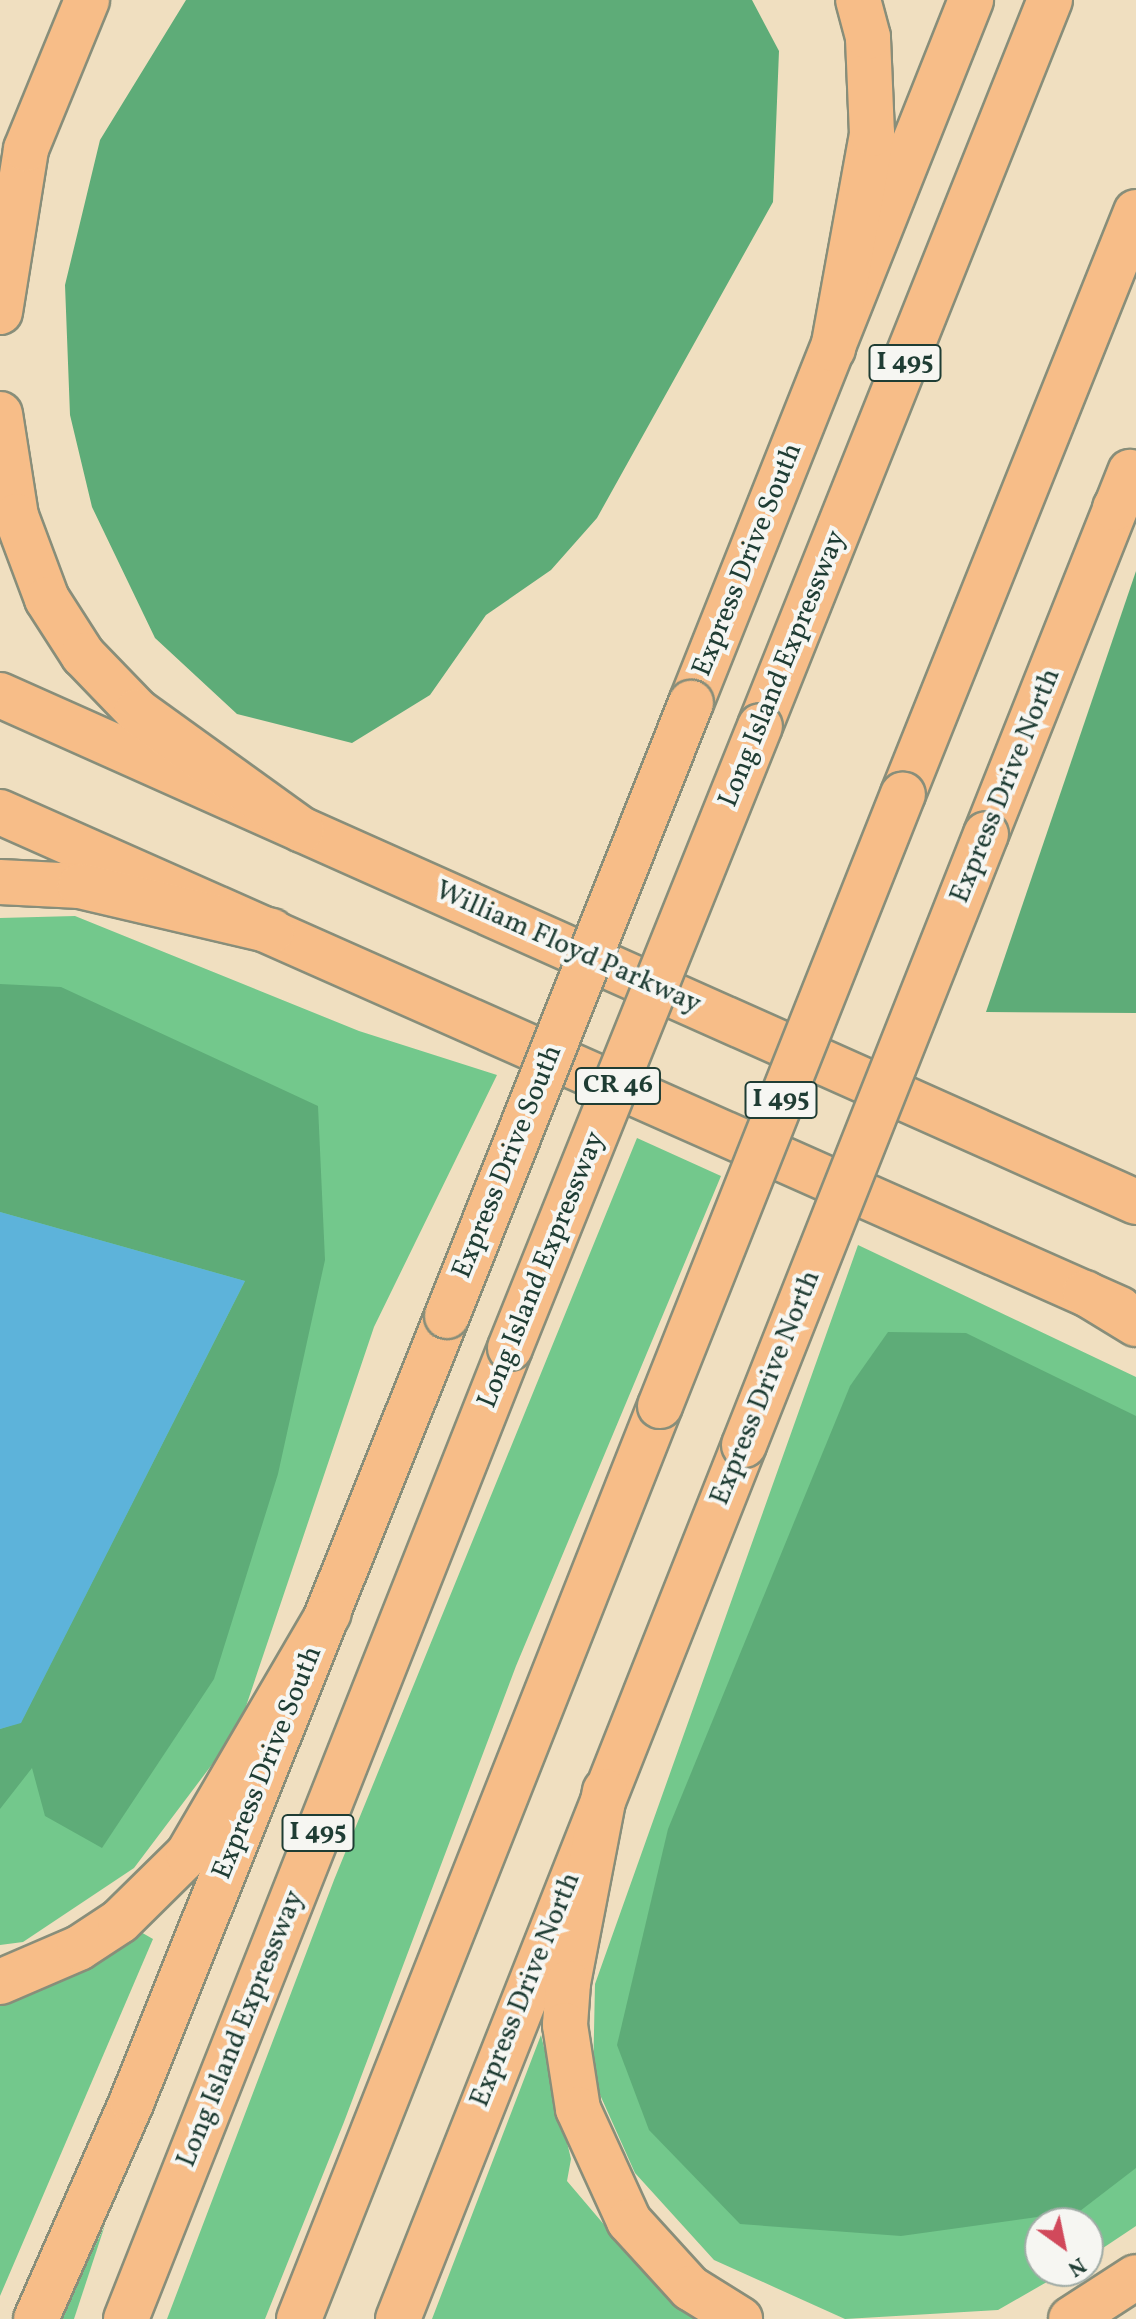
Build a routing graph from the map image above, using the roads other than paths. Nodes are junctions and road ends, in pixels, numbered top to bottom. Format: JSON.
{"nodes":[{"id":1,"x":87,"y":0,"type":"edge"},
{"id":2,"x":858,"y":0,"type":"edge"},
{"id":3,"x":971,"y":0,"type":"edge"},
{"id":4,"x":1050,"y":0,"type":"edge"},
{"id":5,"x":1136,"y":212,"type":"edge"},
{"id":6,"x":0,"y":312,"type":"edge"},
{"id":7,"x":833,"y":349,"type":"junction"},
{"id":8,"x":0,"y":414,"type":"edge"},
{"id":9,"x":1136,"y":457,"type":"edge"},
{"id":10,"x":1126,"y":491,"type":"edge"},
{"id":11,"x":0,"y":695,"type":"edge"},
{"id":12,"x":0,"y":812,"type":"edge"},
{"id":13,"x":302,"y":830,"type":"junction"},
{"id":14,"x":0,"y":882,"type":"edge"},
{"id":15,"x":272,"y":931,"type":"junction"},
{"id":16,"x":1136,"y":1202,"type":"edge"},
{"id":17,"x":1085,"y":1293,"type":"junction"},
{"id":18,"x":1136,"y":1316,"type":"edge"},
{"id":19,"x":1136,"y":1324,"type":"edge"},
{"id":20,"x":329,"y":1613,"type":"junction"},
{"id":21,"x":605,"y":1791,"type":"junction"},
{"id":22,"x":0,"y":1982,"type":"edge"},
{"id":23,"x":1136,"y":2277,"type":"edge"},
{"id":24,"x":36,"y":2319,"type":"edge"},
{"id":25,"x":126,"y":2319,"type":"edge"},
{"id":26,"x":299,"y":2319,"type":"edge"},
{"id":27,"x":398,"y":2319,"type":"edge"},
{"id":28,"x":740,"y":2319,"type":"edge"},
{"id":29,"x":1071,"y":2319,"type":"edge"}],
"edges":[{"from":1,"to":6,"type":"main road"},
{"from":2,"to":7,"type":"main road"},
{"from":3,"to":7,"type":"main road","name":"Express Drive South"},
{"from":4,"to":25,"type":"main road","name":"Long Island Expressway","number":"I 495","bridge":true},
{"from":5,"to":26,"type":"main road","number":"I 495","bridge":true},
{"from":7,"to":20,"type":"main road","name":"Express Drive South","bridge":true},
{"from":8,"to":13,"type":"main road"},
{"from":9,"to":10,"type":"main road","name":"Express Drive North"},
{"from":10,"to":21,"type":"main road","name":"Express Drive North","bridge":true},
{"from":11,"to":13,"type":"main road","name":"William Floyd Parkway"},
{"from":12,"to":15,"type":"main road","number":"CR 46"},
{"from":13,"to":16,"type":"main road","name":"William Floyd Parkway"},
{"from":14,"to":15,"type":"main road"},
{"from":15,"to":17,"type":"main road","number":"CR 46"},
{"from":17,"to":18,"type":"main road","number":"CR 46"},
{"from":17,"to":19,"type":"main road"},
{"from":20,"to":22,"type":"main road"},
{"from":20,"to":24,"type":"main road","name":"Express Drive South"},
{"from":21,"to":27,"type":"main road","name":"Express Drive North"},
{"from":21,"to":28,"type":"main road"},
{"from":23,"to":29,"type":"main road"}]}
